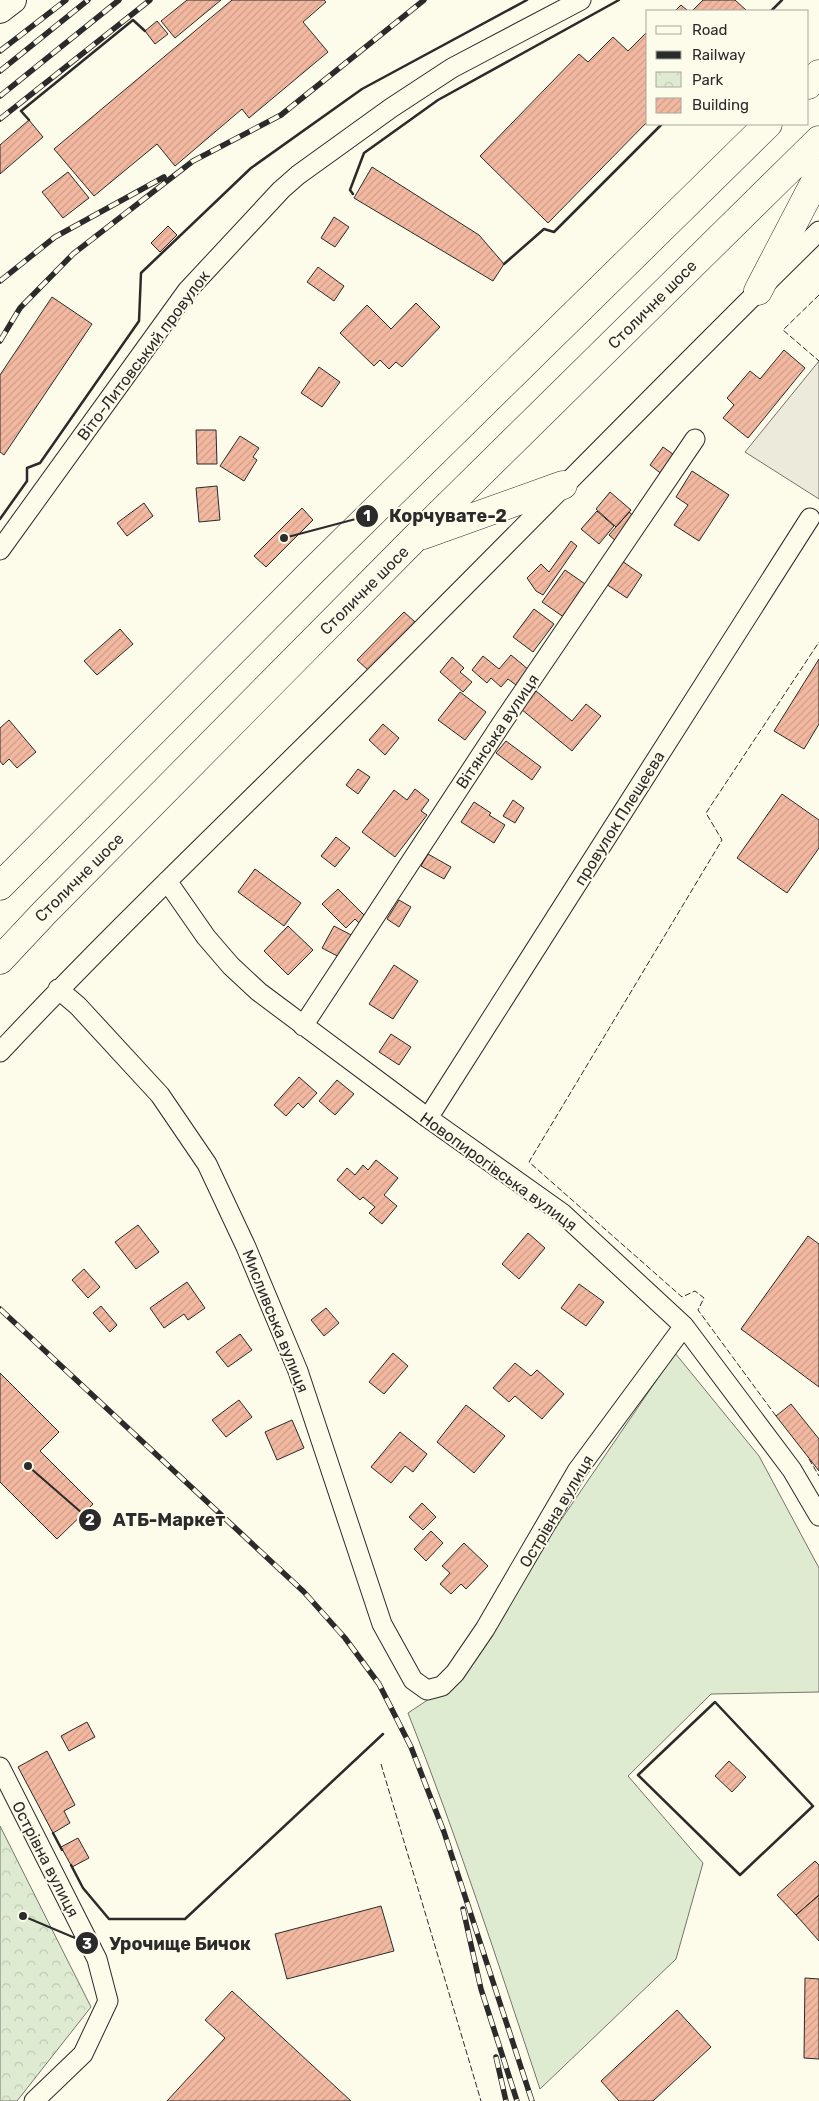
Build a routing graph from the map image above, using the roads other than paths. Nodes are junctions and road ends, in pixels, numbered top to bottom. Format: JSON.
{"nodes":[{"id":1,"x":13,"y":0,"type":"edge"},
{"id":2,"x":581,"y":0,"type":"edge"},
{"id":3,"x":0,"y":10,"type":"edge"},
{"id":4,"x":819,"y":74,"type":"edge"},
{"id":5,"x":809,"y":84,"type":"edge"},
{"id":6,"x":767,"y":125,"type":"edge"},
{"id":7,"x":819,"y":140,"type":"edge"},
{"id":8,"x":819,"y":174,"type":"edge"},
{"id":9,"x":819,"y":231,"type":"edge"},
{"id":10,"x":758,"y":291,"type":"junction"},
{"id":11,"x":695,"y":439,"type":"dead end"},
{"id":12,"x":563,"y":485,"type":"junction"},
{"id":13,"x":810,"y":518,"type":"dead end"},
{"id":14,"x":415,"y":538,"type":"junction"},
{"id":15,"x":0,"y":550,"type":"edge"},
{"id":16,"x":167,"y":881,"type":"junction"},
{"id":17,"x":0,"y":886,"type":"edge"},
{"id":18,"x":0,"y":960,"type":"edge"},
{"id":19,"x":58,"y":990,"type":"junction"},
{"id":20,"x":303,"y":1026,"type":"junction"},
{"id":21,"x":0,"y":1052,"type":"edge"},
{"id":22,"x":428,"y":1118,"type":"junction"},
{"id":23,"x":684,"y":1326,"type":"junction"},
{"id":24,"x":819,"y":1516,"type":"edge"},
{"id":25,"x":427,"y":1690,"type":"joint"},
{"id":26,"x":0,"y":1767,"type":"edge"},
{"id":27,"x":34,"y":2101,"type":"edge"}],
"edges":[{"from":1,"to":3,"type":"street"},
{"from":2,"to":15,"type":"street","name":"Віто-Литовський провулок"},
{"from":4,"to":5,"type":"highway"},
{"from":6,"to":17,"type":"highway"},
{"from":7,"to":14,"type":"highway","name":"Столичне шосе"},
{"from":8,"to":10,"type":"highway"},
{"from":9,"to":10,"type":"street"},
{"from":10,"to":12,"type":"street"},
{"from":11,"to":20,"type":"street","name":"Вітянська вулиця"},
{"from":12,"to":14,"type":"highway"},
{"from":12,"to":16,"type":"street"},
{"from":13,"to":22,"type":"street","name":"провулок Плещеєва"},
{"from":14,"to":18,"type":"highway","name":"Столичне шосе"},
{"from":16,"to":19,"type":"street"},
{"from":16,"to":20,"type":"street","name":"Новопирогівська вулиця"},
{"from":19,"to":21,"type":"street"},
{"from":19,"to":25,"type":"street","name":"Мисливська вулиця"},
{"from":20,"to":22,"type":"street","name":"Новопирогівська вулиця"},
{"from":22,"to":23,"type":"street","name":"Новопирогівська вулиця"},
{"from":23,"to":24,"type":"street","name":"Новопирогівська вулиця"},
{"from":23,"to":25,"type":"street","name":"Острівна вулиця"},
{"from":26,"to":27,"type":"street","name":"Острівна вулиця"}]}
